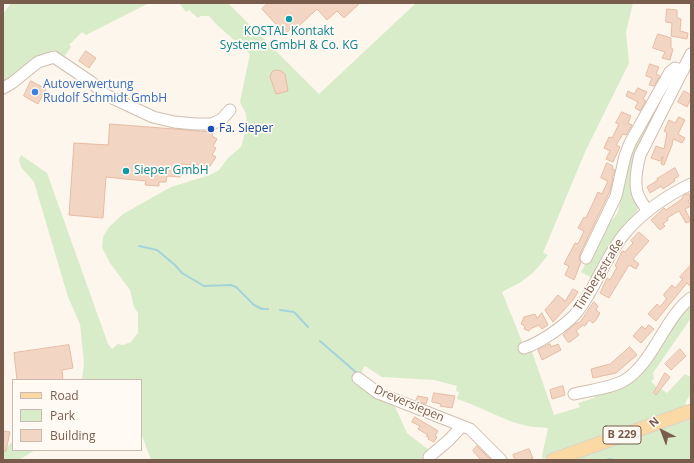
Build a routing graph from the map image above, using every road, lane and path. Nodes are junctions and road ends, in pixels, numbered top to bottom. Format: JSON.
{"nodes":[{"id":1,"x":691,"y":54,"type":"edge"},
{"id":2,"x":683,"y":71,"type":"junction"},
{"id":3,"x":3,"y":88,"type":"edge"},
{"id":4,"x":230,"y":110,"type":"dead end"},
{"id":5,"x":691,"y":184,"type":"edge"},
{"id":6,"x":648,"y":211,"type":"junction"},
{"id":7,"x":586,"y":258,"type":"dead end"},
{"id":8,"x":691,"y":298,"type":"edge"},
{"id":9,"x":524,"y":348,"type":"dead end"},
{"id":10,"x":358,"y":378,"type":"dead end"},
{"id":11,"x":574,"y":394,"type":"dead end"},
{"id":12,"x":691,"y":411,"type":"edge"},
{"id":13,"x":462,"y":426,"type":"junction"},
{"id":14,"x":429,"y":457,"type":"dead end"},
{"id":15,"x":501,"y":460,"type":"edge"},
{"id":16,"x":553,"y":460,"type":"edge"}],
"edges":[{"from":1,"to":2,"type":"street"},
{"from":2,"to":6,"type":"street"},
{"from":2,"to":7,"type":"street","name":"Timbergstraße"},
{"from":3,"to":4,"type":"street"},
{"from":5,"to":6,"type":"street","name":"Timbergstraße"},
{"from":6,"to":9,"type":"street","name":"Timbergstraße"},
{"from":8,"to":11,"type":"street"},
{"from":10,"to":13,"type":"street","name":"Dreversiepen"},
{"from":12,"to":16,"type":"main road","number":"B 229"},
{"from":13,"to":14,"type":"street","name":"Dreversiepen"},
{"from":13,"to":15,"type":"street","name":"Dreversiepen"}]}
